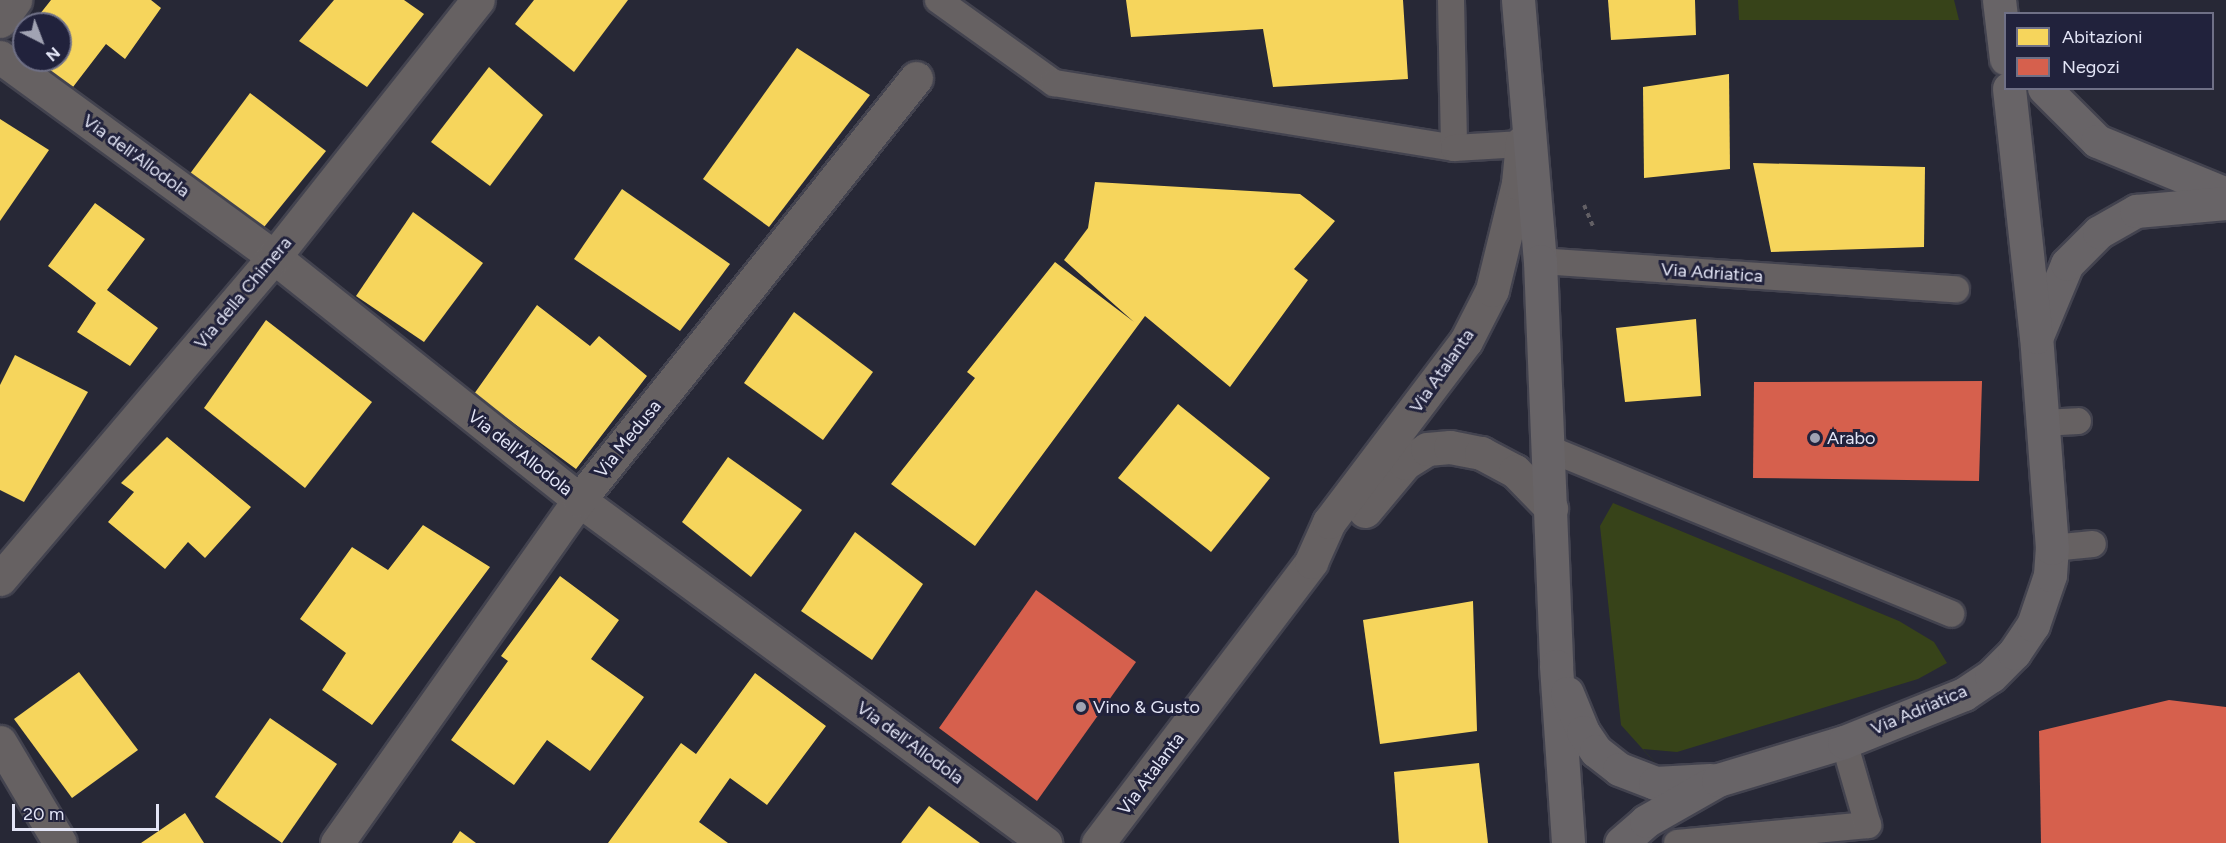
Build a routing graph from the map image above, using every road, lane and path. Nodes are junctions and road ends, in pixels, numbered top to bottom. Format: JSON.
{"nodes":[{"id":1,"x":15,"y":0,"type":"edge"},
{"id":2,"x":478,"y":0,"type":"edge"},
{"id":3,"x":938,"y":0,"type":"edge"},
{"id":4,"x":1452,"y":0,"type":"edge"},
{"id":5,"x":1518,"y":0,"type":"edge"},
{"id":6,"x":1999,"y":0,"type":"edge"},
{"id":7,"x":0,"y":21,"type":"edge"},
{"id":8,"x":2004,"y":41,"type":"edge"},
{"id":9,"x":0,"y":57,"type":"edge"},
{"id":10,"x":916,"y":78,"type":"dead end"},
{"id":11,"x":1527,"y":85,"type":"junction"},
{"id":12,"x":2009,"y":90,"type":"edge"},
{"id":13,"x":2046,"y":90,"type":"edge"},
{"id":14,"x":1522,"y":144,"type":"junction"},
{"id":15,"x":1454,"y":148,"type":"junction"},
{"id":16,"x":2226,"y":195,"type":"edge"},
{"id":17,"x":2226,"y":203,"type":"edge"},
{"id":18,"x":274,"y":257,"type":"junction"},
{"id":19,"x":1540,"y":261,"type":"junction"},
{"id":20,"x":1956,"y":289,"type":"dead end"},
{"id":21,"x":2036,"y":337,"type":"junction"},
{"id":22,"x":2078,"y":421,"type":"dead end"},
{"id":23,"x":2043,"y":423,"type":"junction"},
{"id":24,"x":1548,"y":448,"type":"junction"},
{"id":25,"x":579,"y":500,"type":"junction"},
{"id":26,"x":1551,"y":508,"type":"junction"},
{"id":27,"x":2093,"y":544,"type":"dead end"},
{"id":28,"x":2052,"y":548,"type":"junction"},
{"id":29,"x":1311,"y":562,"type":"junction"},
{"id":30,"x":0,"y":579,"type":"edge"},
{"id":31,"x":1951,"y":614,"type":"dead end"},
{"id":32,"x":1556,"y":666,"type":"junction"},
{"id":33,"x":1844,"y":741,"type":"junction"},
{"id":34,"x":0,"y":742,"type":"edge"},
{"id":35,"x":1718,"y":780,"type":"junction"},
{"id":36,"x":60,"y":843,"type":"edge"},
{"id":37,"x":337,"y":843,"type":"edge"},
{"id":38,"x":1045,"y":843,"type":"edge"},
{"id":39,"x":1098,"y":843,"type":"edge"},
{"id":40,"x":1568,"y":843,"type":"edge"},
{"id":41,"x":1621,"y":843,"type":"edge"},
{"id":42,"x":1677,"y":843,"type":"edge"}],
"edges":[{"from":1,"to":7,"type":"street"},
{"from":2,"to":18,"type":"street","name":"Via della Chimera"},
{"from":3,"to":15,"type":"lane"},
{"from":4,"to":15,"type":"lane"},
{"from":5,"to":11,"type":"main road"},
{"from":6,"to":8,"type":"main road"},
{"from":9,"to":18,"type":"street","name":"Via dell'Allodola"},
{"from":10,"to":25,"type":"street","name":"Via Medusa"},
{"from":11,"to":14,"type":"street","name":"Via Atalanta"},
{"from":11,"to":19,"type":"main road"},
{"from":12,"to":21,"type":"main road","name":"Via Adriatica"},
{"from":13,"to":16,"type":"main road"},
{"from":14,"to":15,"type":"lane"},
{"from":14,"to":29,"type":"street","name":"Via Atalanta"},
{"from":17,"to":21,"type":"main road","name":"Via Adriatica"},
{"from":18,"to":25,"type":"street","name":"Via dell'Allodola"},
{"from":18,"to":30,"type":"street","name":"Via della Chimera"},
{"from":19,"to":20,"type":"lane","name":"Via Adriatica"},
{"from":19,"to":24,"type":"main road"},
{"from":21,"to":23,"type":"main road","name":"Via Adriatica"},
{"from":22,"to":23,"type":"lane"},
{"from":23,"to":28,"type":"main road","name":"Via Adriatica"},
{"from":24,"to":26,"type":"main road"},
{"from":24,"to":31,"type":"lane"},
{"from":25,"to":37,"type":"street","name":"Via Medusa"},
{"from":25,"to":38,"type":"street","name":"Via dell'Allodola"},
{"from":26,"to":29,"type":"street","name":"Via Atalanta"},
{"from":26,"to":32,"type":"main road"},
{"from":27,"to":28,"type":"lane"},
{"from":28,"to":33,"type":"main road","name":"Via Adriatica"},
{"from":29,"to":39,"type":"street","name":"Via Atalanta"},
{"from":32,"to":35,"type":"main road"},
{"from":32,"to":40,"type":"main road"},
{"from":33,"to":35,"type":"main road","name":"Via Adriatica"},
{"from":33,"to":42,"type":"lane"},
{"from":34,"to":36,"type":"street"},
{"from":35,"to":41,"type":"main road","name":"Via Adriatica"}]}
